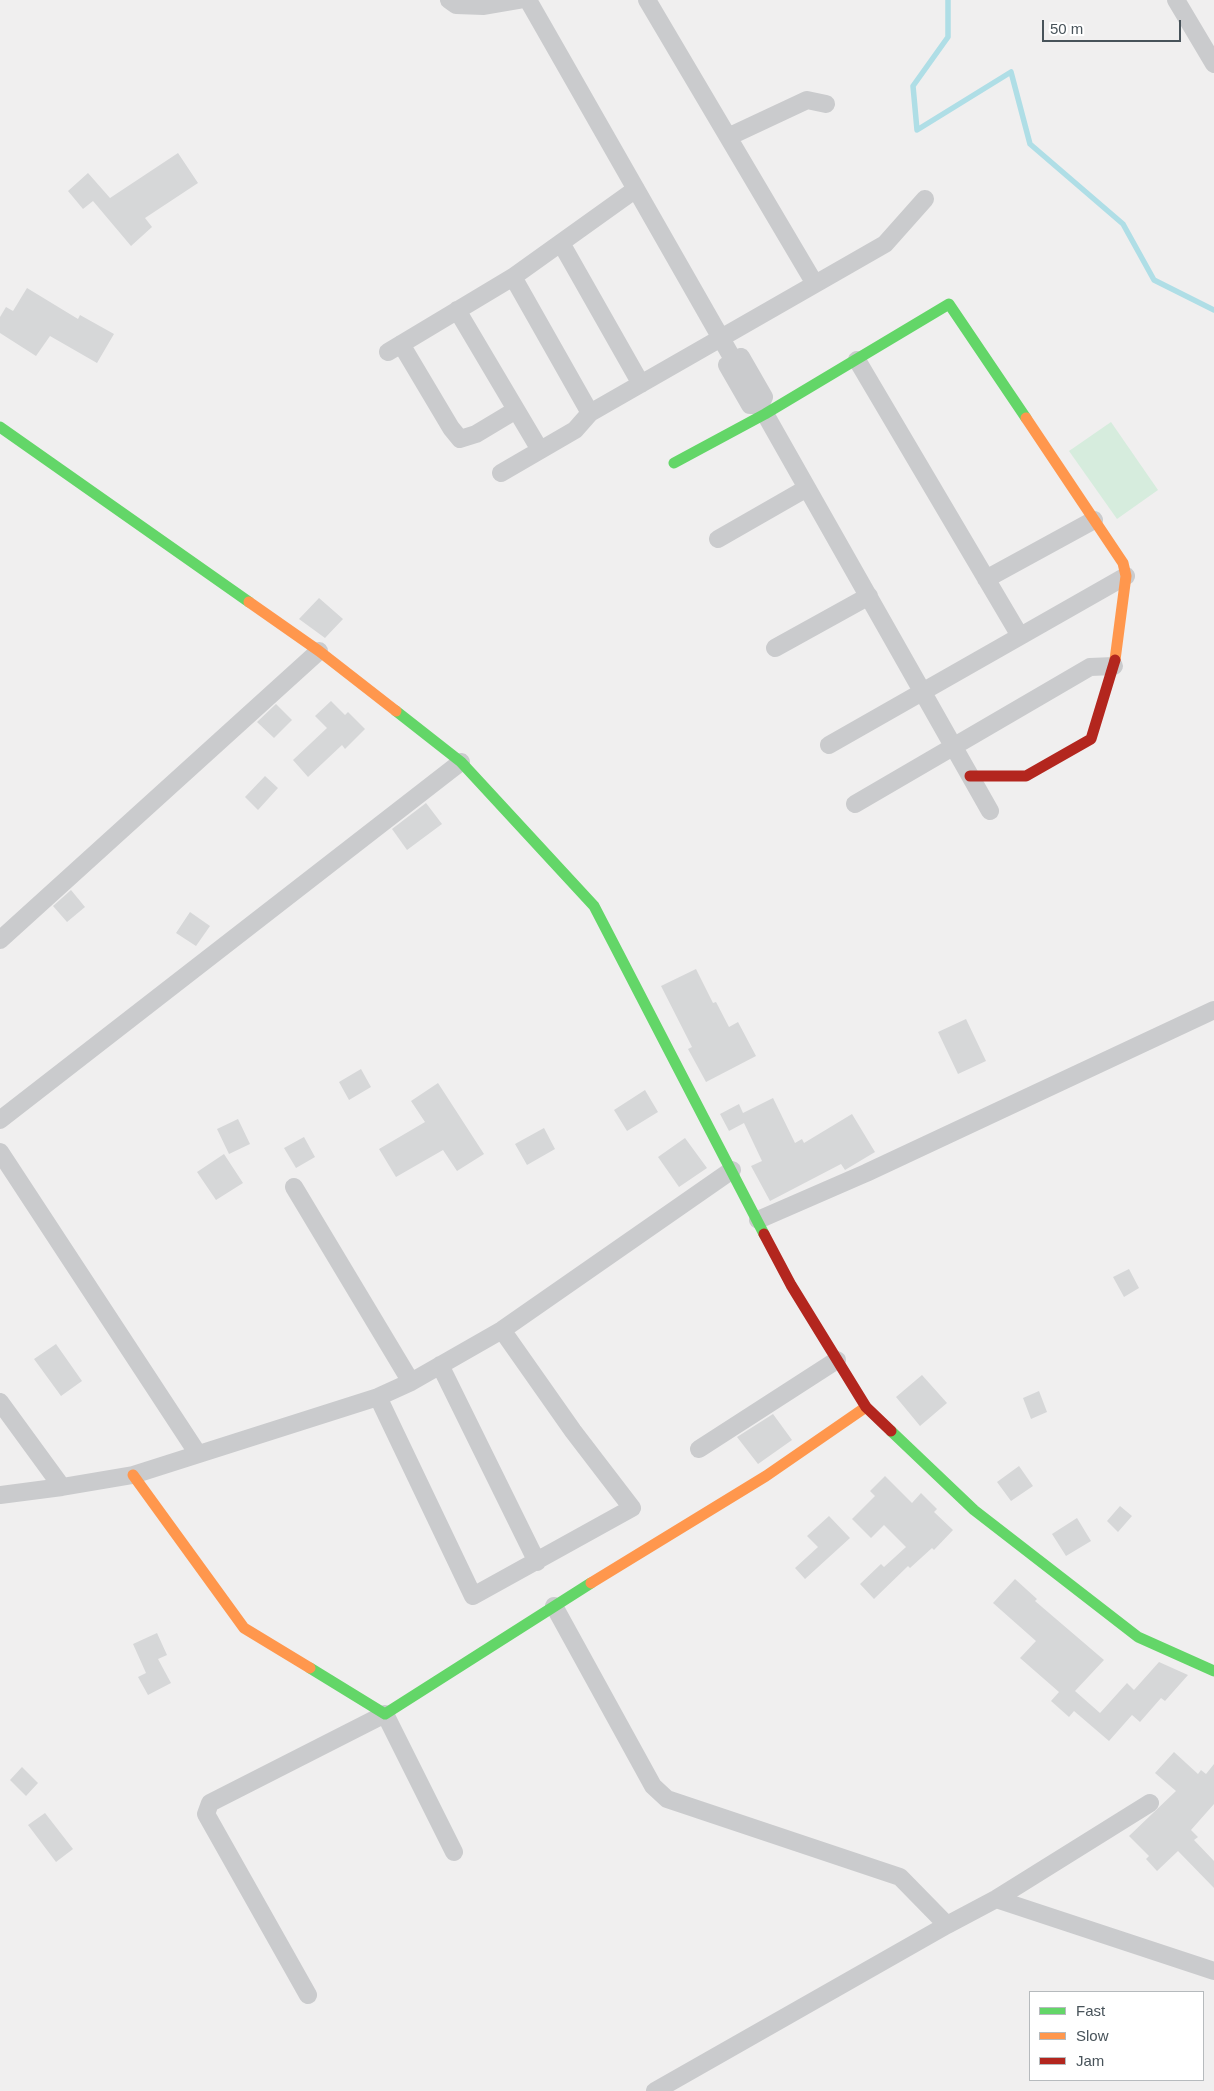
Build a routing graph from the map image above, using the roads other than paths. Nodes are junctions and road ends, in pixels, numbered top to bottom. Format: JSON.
{"nodes":[{"id":1,"x":449,"y":0,"type":"edge"},
{"id":2,"x":519,"y":0,"type":"edge"},
{"id":3,"x":528,"y":0,"type":"edge"},
{"id":4,"x":647,"y":0,"type":"edge"},
{"id":5,"x":1176,"y":0,"type":"edge"},
{"id":6,"x":1214,"y":64,"type":"edge"},
{"id":7,"x":826,"y":104,"type":"dead end"},
{"id":8,"x":728,"y":137,"type":"junction"},
{"id":9,"x":636,"y":189,"type":"junction"},
{"id":10,"x":925,"y":199,"type":"dead end"},
{"id":11,"x":561,"y":243,"type":"junction"},
{"id":12,"x":513,"y":277,"type":"junction"},
{"id":13,"x":815,"y":284,"type":"junction"},
{"id":14,"x":457,"y":310,"type":"junction"},
{"id":15,"x":722,"y":338,"type":"junction"},
{"id":16,"x":857,"y":360,"type":"junction"},
{"id":17,"x":641,"y":384,"type":"junction"},
{"id":18,"x":516,"y":410,"type":"junction"},
{"id":19,"x":762,"y":410,"type":"junction"},
{"id":20,"x":590,"y":413,"type":"junction"},
{"id":21,"x":0,"y":427,"type":"edge"},
{"id":22,"x":540,"y":450,"type":"junction"},
{"id":23,"x":674,"y":463,"type":"dead end"},
{"id":24,"x":501,"y":472,"type":"dead end"},
{"id":25,"x":806,"y":488,"type":"junction"},
{"id":26,"x":1094,"y":520,"type":"junction"},
{"id":27,"x":718,"y":539,"type":"dead end"},
{"id":28,"x":1126,"y":576,"type":"junction"},
{"id":29,"x":986,"y":579,"type":"junction"},
{"id":30,"x":869,"y":596,"type":"junction"},
{"id":31,"x":1020,"y":636,"type":"junction"},
{"id":32,"x":775,"y":648,"type":"dead end"},
{"id":33,"x":319,"y":652,"type":"junction"},
{"id":34,"x":1114,"y":666,"type":"junction"},
{"id":35,"x":923,"y":691,"type":"junction"},
{"id":36,"x":829,"y":745,"type":"dead end"},
{"id":37,"x":954,"y":746,"type":"junction"},
{"id":38,"x":461,"y":762,"type":"junction"},
{"id":39,"x":970,"y":776,"type":"junction"},
{"id":40,"x":855,"y":804,"type":"dead end"},
{"id":41,"x":990,"y":811,"type":"dead end"},
{"id":42,"x":0,"y":940,"type":"edge"},
{"id":43,"x":1214,"y":1010,"type":"edge"},
{"id":44,"x":0,"y":1120,"type":"edge"},
{"id":45,"x":0,"y":1152,"type":"edge"},
{"id":46,"x":732,"y":1170,"type":"junction"},
{"id":47,"x":294,"y":1187,"type":"dead end"},
{"id":48,"x":758,"y":1220,"type":"junction"},
{"id":49,"x":502,"y":1330,"type":"junction"},
{"id":50,"x":836,"y":1360,"type":"junction"},
{"id":51,"x":440,"y":1365,"type":"junction"},
{"id":52,"x":411,"y":1382,"type":"junction"},
{"id":53,"x":378,"y":1397,"type":"junction"},
{"id":54,"x":0,"y":1402,"type":"edge"},
{"id":55,"x":866,"y":1407,"type":"junction"},
{"id":56,"x":699,"y":1449,"type":"dead end"},
{"id":57,"x":198,"y":1454,"type":"junction"},
{"id":58,"x":133,"y":1475,"type":"junction"},
{"id":59,"x":62,"y":1487,"type":"junction"},
{"id":60,"x":0,"y":1495,"type":"edge"},
{"id":61,"x":537,"y":1562,"type":"junction"},
{"id":62,"x":554,"y":1606,"type":"junction"},
{"id":63,"x":1214,"y":1671,"type":"edge"},
{"id":64,"x":385,"y":1714,"type":"junction"},
{"id":65,"x":1150,"y":1803,"type":"dead end"},
{"id":66,"x":454,"y":1852,"type":"dead end"},
{"id":67,"x":996,"y":1900,"type":"junction"},
{"id":68,"x":947,"y":1926,"type":"junction"},
{"id":69,"x":1214,"y":1971,"type":"edge"},
{"id":70,"x":308,"y":1995,"type":"dead end"},
{"id":71,"x":655,"y":2091,"type":"edge"}],
"edges":[{"from":1,"to":2,"type":"street"},
{"from":3,"to":9,"type":"street"},
{"from":4,"to":8,"type":"street"},
{"from":5,"to":6,"type":"street"},
{"from":7,"to":8,"type":"street"},
{"from":8,"to":13,"type":"street"},
{"from":9,"to":11,"type":"street"},
{"from":9,"to":15,"type":"street"},
{"from":10,"to":13,"type":"street"},
{"from":11,"to":12,"type":"street"},
{"from":11,"to":17,"type":"street"},
{"from":12,"to":14,"type":"street"},
{"from":12,"to":20,"type":"street"},
{"from":13,"to":15,"type":"street"},
{"from":14,"to":18,"type":"street"},
{"from":14,"to":18,"type":"street"},
{"from":15,"to":17,"type":"street"},
{"from":15,"to":19,"type":"street"},
{"from":16,"to":19,"type":"street"},
{"from":16,"to":26,"type":"street"},
{"from":16,"to":29,"type":"street"},
{"from":17,"to":20,"type":"street"},
{"from":18,"to":22,"type":"street"},
{"from":19,"to":23,"type":"street"},
{"from":19,"to":25,"type":"street"},
{"from":20,"to":22,"type":"street"},
{"from":21,"to":33,"type":"street"},
{"from":22,"to":24,"type":"street"},
{"from":25,"to":27,"type":"street"},
{"from":25,"to":30,"type":"street"},
{"from":26,"to":28,"type":"street"},
{"from":26,"to":29,"type":"street"},
{"from":28,"to":31,"type":"street"},
{"from":28,"to":34,"type":"street"},
{"from":29,"to":31,"type":"street"},
{"from":30,"to":32,"type":"street"},
{"from":30,"to":35,"type":"street"},
{"from":31,"to":35,"type":"street"},
{"from":33,"to":38,"type":"street"},
{"from":33,"to":42,"type":"street"},
{"from":34,"to":37,"type":"street"},
{"from":34,"to":39,"type":"street"},
{"from":35,"to":36,"type":"street"},
{"from":35,"to":37,"type":"street"},
{"from":37,"to":39,"type":"street"},
{"from":37,"to":40,"type":"street"},
{"from":38,"to":44,"type":"street"},
{"from":38,"to":46,"type":"street"},
{"from":39,"to":41,"type":"street"},
{"from":43,"to":48,"type":"street"},
{"from":45,"to":57,"type":"street"},
{"from":46,"to":48,"type":"street"},
{"from":46,"to":49,"type":"street"},
{"from":47,"to":52,"type":"street"},
{"from":48,"to":50,"type":"street"},
{"from":49,"to":51,"type":"street"},
{"from":49,"to":61,"type":"street"},
{"from":50,"to":55,"type":"street"},
{"from":50,"to":56,"type":"street"},
{"from":51,"to":52,"type":"street"},
{"from":51,"to":61,"type":"street"},
{"from":52,"to":53,"type":"street"},
{"from":53,"to":57,"type":"street"},
{"from":53,"to":61,"type":"street"},
{"from":54,"to":59,"type":"street"},
{"from":55,"to":62,"type":"street"},
{"from":55,"to":63,"type":"street"},
{"from":57,"to":58,"type":"street"},
{"from":58,"to":59,"type":"street"},
{"from":58,"to":64,"type":"street"},
{"from":59,"to":60,"type":"street"},
{"from":62,"to":64,"type":"street"},
{"from":62,"to":68,"type":"street"},
{"from":64,"to":66,"type":"street"},
{"from":64,"to":70,"type":"street"},
{"from":65,"to":67,"type":"street"},
{"from":67,"to":68,"type":"street"},
{"from":67,"to":69,"type":"street"},
{"from":68,"to":71,"type":"street"}]}
